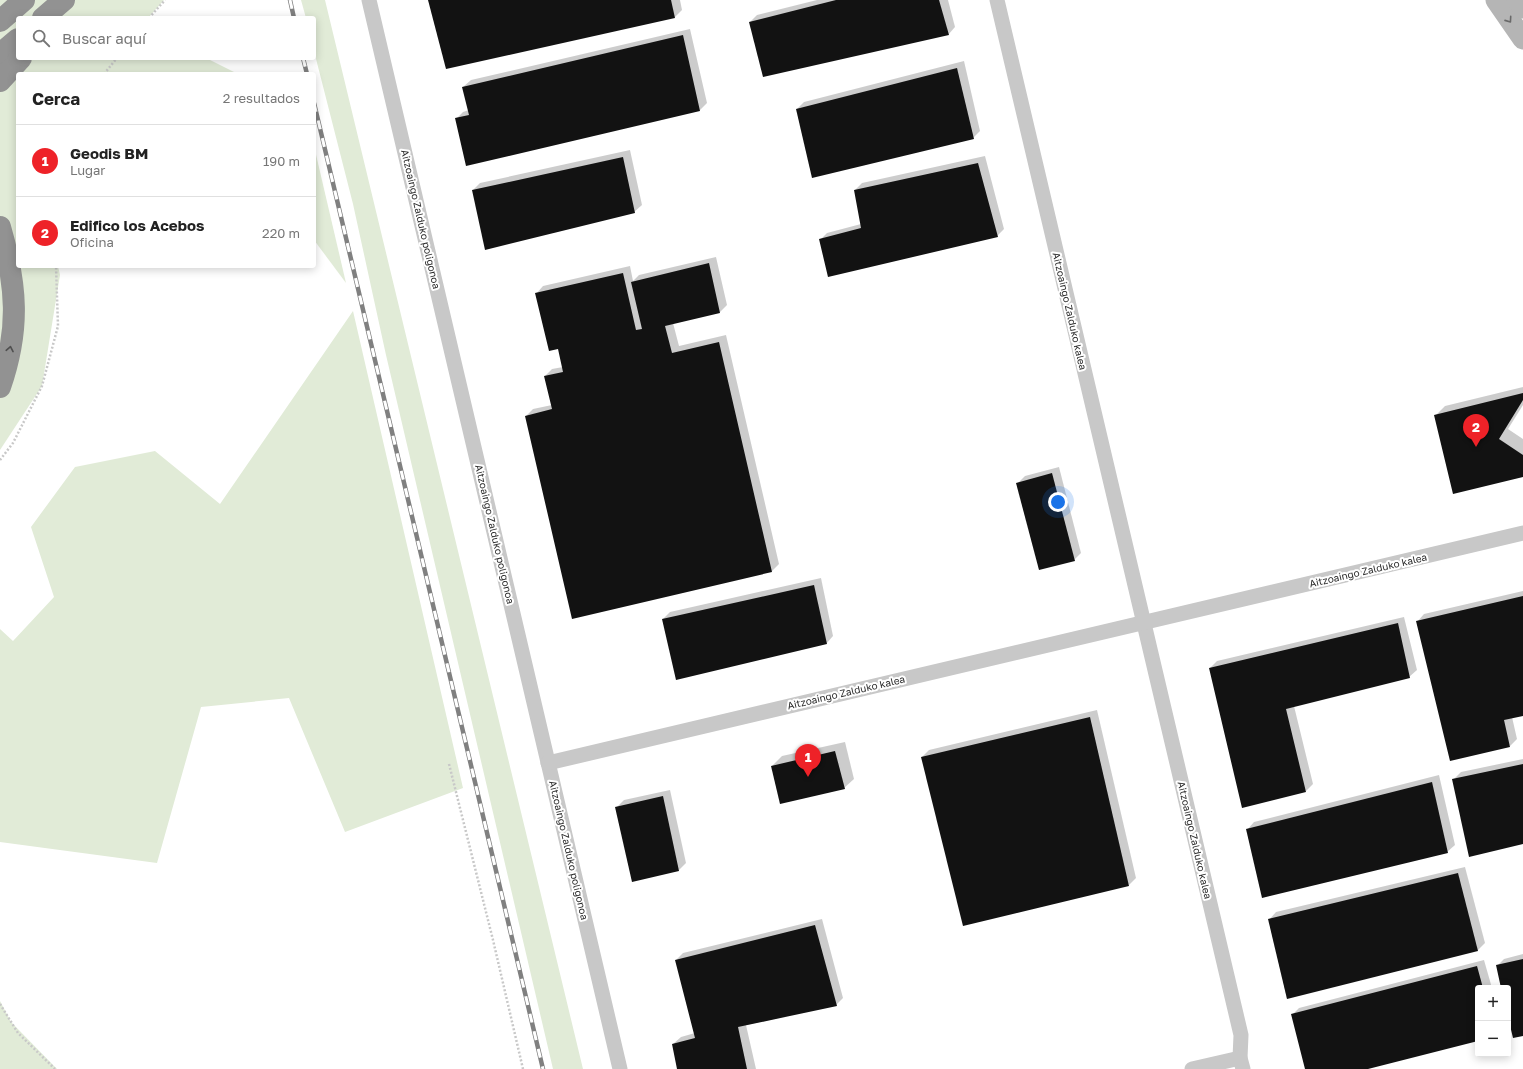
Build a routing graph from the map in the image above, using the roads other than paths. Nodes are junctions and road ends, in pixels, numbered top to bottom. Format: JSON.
{"nodes":[{"id":1,"x":24,"y":0,"type":"edge"},
{"id":2,"x":64,"y":0,"type":"edge"},
{"id":3,"x":80,"y":0,"type":"edge"},
{"id":4,"x":369,"y":0,"type":"edge"},
{"id":5,"x":996,"y":0,"type":"edge"},
{"id":6,"x":1496,"y":0,"type":"edge"},
{"id":7,"x":1517,"y":0,"type":"edge"},
{"id":8,"x":1523,"y":8,"type":"edge"},
{"id":9,"x":45,"y":16,"type":"edge"},
{"id":10,"x":64,"y":16,"type":"edge"},
{"id":11,"x":0,"y":21,"type":"edge"},
{"id":12,"x":1523,"y":39,"type":"edge"},
{"id":13,"x":16,"y":41,"type":"edge"},
{"id":14,"x":0,"y":54,"type":"edge"},
{"id":15,"x":19,"y":60,"type":"edge"},
{"id":16,"x":0,"y":81,"type":"edge"},
{"id":17,"x":0,"y":227,"type":"edge"},
{"id":18,"x":0,"y":294,"type":"edge"},
{"id":19,"x":0,"y":331,"type":"edge"},
{"id":20,"x":0,"y":387,"type":"edge"},
{"id":21,"x":1523,"y":534,"type":"edge"},
{"id":22,"x":1143,"y":622,"type":"junction"},
{"id":23,"x":548,"y":763,"type":"junction"},
{"id":24,"x":1241,"y":1064,"type":"edge"},
{"id":25,"x":620,"y":1069,"type":"edge"},
{"id":26,"x":1192,"y":1069,"type":"edge"}],
"edges":[{"from":1,"to":11,"type":"highway"},
{"from":2,"to":9,"type":"highway"},
{"from":3,"to":10,"type":"highway"},
{"from":4,"to":23,"type":"street","name":"Aitzoaingo Zalduko poligonoa"},
{"from":5,"to":22,"type":"street","name":"Aitzoaingo Zalduko kalea"},
{"from":6,"to":12,"type":"street","one_way":true},
{"from":7,"to":8,"type":"street"},
{"from":13,"to":14,"type":"highway"},
{"from":15,"to":16,"type":"highway"},
{"from":20,"to":17,"type":"highway","one_way":true},
{"from":18,"to":19,"type":"highway"},
{"from":21,"to":22,"type":"street","name":"Aitzoaingo Zalduko kalea"},
{"from":22,"to":23,"type":"street","name":"Aitzoaingo Zalduko kalea"},
{"from":22,"to":24,"type":"street","name":"Aitzoaingo Zalduko kalea"},
{"from":23,"to":25,"type":"street","name":"Aitzoaingo Zalduko poligonoa"},
{"from":24,"to":26,"type":"street","name":"Aitzoaingo Zalduko kalea"}]}
